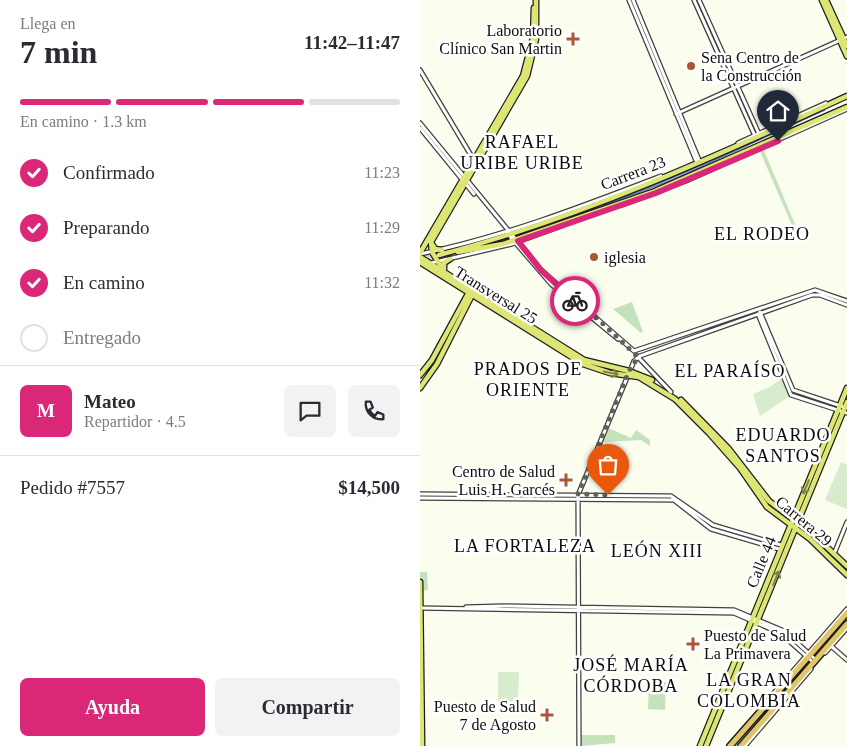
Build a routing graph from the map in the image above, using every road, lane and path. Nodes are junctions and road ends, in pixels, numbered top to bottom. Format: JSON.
{"nodes":[{"id":1,"x":535,"y":0,"type":"edge"},
{"id":2,"x":629,"y":0,"type":"edge"},
{"id":3,"x":633,"y":0,"type":"edge"},
{"id":4,"x":694,"y":0,"type":"edge"},
{"id":5,"x":699,"y":0,"type":"edge"},
{"id":6,"x":822,"y":0,"type":"edge"},
{"id":7,"x":826,"y":0,"type":"edge"},
{"id":8,"x":843,"y":39,"type":"edge"},
{"id":9,"x":847,"y":46,"type":"edge"},
{"id":10,"x":847,"y":56,"type":"edge"},
{"id":11,"x":420,"y":70,"type":"edge"},
{"id":12,"x":735,"y":87,"type":"junction"},
{"id":13,"x":847,"y":95,"type":"edge"},
{"id":14,"x":832,"y":103,"type":"junction"},
{"id":15,"x":846,"y":108,"type":"edge"},
{"id":16,"x":812,"y":111,"type":"junction"},
{"id":17,"x":836,"y":112,"type":"junction"},
{"id":18,"x":678,"y":113,"type":"junction"},
{"id":19,"x":420,"y":123,"type":"edge"},
{"id":20,"x":420,"y":128,"type":"edge"},
{"id":21,"x":759,"y":134,"type":"junction"},
{"id":22,"x":754,"y":136,"type":"junction"},
{"id":23,"x":475,"y":162,"type":"junction"},
{"id":24,"x":697,"y":162,"type":"junction"},
{"id":25,"x":464,"y":180,"type":"junction"},
{"id":26,"x":508,"y":232,"type":"junction"},
{"id":27,"x":500,"y":236,"type":"junction"},
{"id":28,"x":433,"y":239,"type":"junction"},
{"id":29,"x":516,"y":241,"type":"junction"},
{"id":30,"x":503,"y":244,"type":"junction"},
{"id":31,"x":442,"y":250,"type":"junction"},
{"id":32,"x":432,"y":252,"type":"junction"},
{"id":33,"x":420,"y":254,"type":"edge"},
{"id":34,"x":437,"y":259,"type":"junction"},
{"id":35,"x":450,"y":259,"type":"junction"},
{"id":36,"x":422,"y":264,"type":"edge"},
{"id":37,"x":446,"y":272,"type":"junction"},
{"id":38,"x":475,"y":290,"type":"junction"},
{"id":39,"x":470,"y":294,"type":"junction"},
{"id":40,"x":847,"y":301,"type":"edge"},
{"id":41,"x":847,"y":305,"type":"edge"},
{"id":42,"x":759,"y":312,"type":"junction"},
{"id":43,"x":633,"y":351,"type":"junction"},
{"id":44,"x":638,"y":357,"type":"junction"},
{"id":45,"x":628,"y":373,"type":"junction"},
{"id":46,"x":420,"y":375,"type":"edge"},
{"id":47,"x":420,"y":388,"type":"edge"},
{"id":48,"x":847,"y":388,"type":"edge"},
{"id":49,"x":670,"y":393,"type":"junction"},
{"id":50,"x":847,"y":402,"type":"edge"},
{"id":51,"x":838,"y":407,"type":"junction"},
{"id":52,"x":845,"y":410,"type":"edge"},
{"id":53,"x":420,"y":494,"type":"edge"},
{"id":54,"x":578,"y":497,"type":"junction"},
{"id":55,"x":420,"y":498,"type":"edge"},
{"id":56,"x":795,"y":520,"type":"junction"},
{"id":57,"x":847,"y":522,"type":"edge"},
{"id":58,"x":792,"y":526,"type":"junction"},
{"id":59,"x":778,"y":546,"type":"junction"},
{"id":60,"x":834,"y":554,"type":"junction"},
{"id":61,"x":847,"y":566,"type":"edge"},
{"id":62,"x":847,"y":575,"type":"edge"},
{"id":63,"x":420,"y":582,"type":"edge"},
{"id":64,"x":420,"y":608,"type":"edge"},
{"id":65,"x":579,"y":609,"type":"junction"},
{"id":66,"x":847,"y":609,"type":"edge"},
{"id":67,"x":847,"y":613,"type":"edge"},
{"id":68,"x":751,"y":619,"type":"junction"},
{"id":69,"x":758,"y":622,"type":"junction"},
{"id":70,"x":847,"y":624,"type":"edge"},
{"id":71,"x":847,"y":628,"type":"edge"},
{"id":72,"x":826,"y":635,"type":"junction"},
{"id":73,"x":839,"y":635,"type":"junction"},
{"id":74,"x":831,"y":646,"type":"junction"},
{"id":75,"x":808,"y":655,"type":"junction"},
{"id":76,"x":847,"y":660,"type":"edge"},
{"id":77,"x":815,"y":662,"type":"junction"},
{"id":78,"x":422,"y":746,"type":"edge"},
{"id":79,"x":579,"y":746,"type":"edge"},
{"id":80,"x":700,"y":746,"type":"edge"},
{"id":81,"x":706,"y":746,"type":"edge"},
{"id":82,"x":729,"y":746,"type":"edge"},
{"id":83,"x":743,"y":746,"type":"edge"}],
"edges":[{"from":1,"to":23,"type":"main road"},
{"from":2,"to":18,"type":"street"},
{"from":3,"to":18,"type":"street"},
{"from":4,"to":12,"type":"street"},
{"from":5,"to":12,"type":"street"},
{"from":6,"to":8,"type":"main road"},
{"from":7,"to":8,"type":"main road"},
{"from":8,"to":9,"type":"main road"},
{"from":8,"to":10,"type":"main road"},
{"from":8,"to":12,"type":"street"},
{"from":11,"to":23,"type":"street"},
{"from":12,"to":18,"type":"street"},
{"from":12,"to":21,"type":"street"},
{"from":12,"to":22,"type":"street"},
{"from":13,"to":14,"type":"main road","name":"Carrera 23"},
{"from":13,"to":16,"type":"street"},
{"from":14,"to":16,"type":"main road","name":"Carrera 23"},
{"from":14,"to":17,"type":"main road"},
{"from":15,"to":17,"type":"main road"},
{"from":15,"to":29,"type":"street","name":"Carrera 23"},
{"from":16,"to":21,"type":"street"},
{"from":16,"to":24,"type":"main road","name":"Carrera 23"},
{"from":17,"to":29,"type":"main road"},
{"from":18,"to":24,"type":"street"},
{"from":19,"to":25,"type":"street"},
{"from":20,"to":25,"type":"street"},
{"from":21,"to":22,"type":"street"},
{"from":22,"to":24,"type":"street"},
{"from":23,"to":25,"type":"main road"},
{"from":24,"to":26,"type":"main road","name":"Carrera 23"},
{"from":25,"to":26,"type":"street"},
{"from":25,"to":28,"type":"main road"},
{"from":25,"to":33,"type":"main road"},
{"from":26,"to":27,"type":"main road","name":"Carrera 23"},
{"from":26,"to":29,"type":"street"},
{"from":26,"to":31,"type":"street"},
{"from":27,"to":30,"type":"main road"},
{"from":27,"to":34,"type":"main road","name":"Carrera 23"},
{"from":28,"to":31,"type":"main road"},
{"from":28,"to":32,"type":"main road"},
{"from":29,"to":30,"type":"main road","name":"Carrera 23"},
{"from":29,"to":35,"type":"street","name":"Carrera 23"},
{"from":29,"to":43,"type":"street"},
{"from":30,"to":34,"type":"main road","name":"Carrera 23"},
{"from":31,"to":32,"type":"street"},
{"from":32,"to":33,"type":"street"},
{"from":32,"to":34,"type":"main road","name":"Transversal 25"},
{"from":33,"to":34,"type":"main road","name":"Transversal 25"},
{"from":34,"to":35,"type":"street","name":"Carrera 23"},
{"from":34,"to":36,"type":"street","name":"Carrera 23"},
{"from":34,"to":37,"type":"main road","name":"Transversal 25"},
{"from":35,"to":37,"type":"main road"},
{"from":36,"to":39,"type":"main road","name":"Transversal 25"},
{"from":37,"to":38,"type":"main road","name":"Transversal 25"},
{"from":38,"to":39,"type":"main road"},
{"from":38,"to":45,"type":"main road","name":"Transversal 25"},
{"from":39,"to":45,"type":"main road","name":"Transversal 25","one_way":true},
{"from":39,"to":46,"type":"main road"},
{"from":39,"to":47,"type":"main road"},
{"from":40,"to":42,"type":"street"},
{"from":41,"to":42,"type":"street"},
{"from":42,"to":43,"type":"street"},
{"from":42,"to":44,"type":"street"},
{"from":42,"to":51,"type":"street"},
{"from":42,"to":51,"type":"street"},
{"from":43,"to":44,"type":"street"},
{"from":44,"to":45,"type":"street"},
{"from":44,"to":49,"type":"street"},
{"from":45,"to":49,"type":"main road","name":"Transversal 25"},
{"from":45,"to":54,"type":"street"},
{"from":48,"to":51,"type":"main road","name":"Calle 44"},
{"from":49,"to":56,"type":"main road","name":"Carrera 29"},
{"from":49,"to":58,"type":"main road","name":"Carrera 29"},
{"from":50,"to":52,"type":"main road","name":"Calle 44"},
{"from":51,"to":52,"type":"street"},
{"from":51,"to":56,"type":"main road","name":"Calle 44","one_way":true},
{"from":52,"to":56,"type":"main road","name":"Calle 44"},
{"from":53,"to":54,"type":"street"},
{"from":54,"to":55,"type":"street"},
{"from":54,"to":59,"type":"street"},
{"from":54,"to":65,"type":"street"},
{"from":56,"to":58,"type":"main road","name":"Calle 44"},
{"from":56,"to":60,"type":"main road","name":"Carrera 29"},
{"from":57,"to":60,"type":"street"},
{"from":58,"to":59,"type":"main road","name":"Calle 44"},
{"from":58,"to":62,"type":"main road","name":"Carrera 29"},
{"from":69,"to":58,"type":"main road","name":"Calle 44","one_way":true},
{"from":59,"to":68,"type":"main road","name":"Calle 44"},
{"from":60,"to":61,"type":"main road","name":"Carrera 29"},
{"from":63,"to":64,"type":"main road"},
{"from":64,"to":65,"type":"street"},
{"from":64,"to":78,"type":"main road"},
{"from":65,"to":68,"type":"street"},
{"from":65,"to":79,"type":"street"},
{"from":66,"to":72,"type":"street"},
{"from":67,"to":72,"type":"highway"},
{"from":68,"to":69,"type":"street"},
{"from":68,"to":80,"type":"main road","name":"Calle 44"},
{"from":69,"to":75,"type":"street"},
{"from":69,"to":81,"type":"main road","name":"Calle 44"},
{"from":70,"to":73,"type":"highway"},
{"from":71,"to":73,"type":"street"},
{"from":72,"to":75,"type":"highway"},
{"from":73,"to":74,"type":"street"},
{"from":73,"to":77,"type":"highway"},
{"from":74,"to":76,"type":"street"},
{"from":74,"to":77,"type":"street"},
{"from":75,"to":77,"type":"street"},
{"from":75,"to":82,"type":"highway"},
{"from":77,"to":83,"type":"highway"}]}
